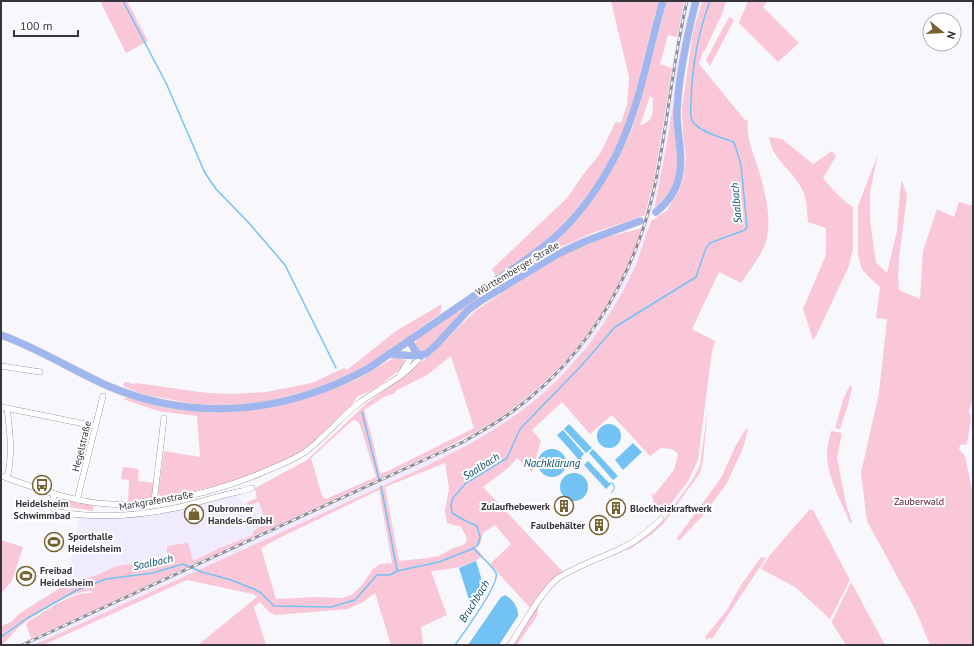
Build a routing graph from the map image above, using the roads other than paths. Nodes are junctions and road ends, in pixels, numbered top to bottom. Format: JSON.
{"nodes":[{"id":1,"x":663,"y":1,"type":"edge"},
{"id":2,"x":696,"y":1,"type":"edge"},
{"id":3,"x":656,"y":212,"type":"dead end"},
{"id":4,"x":640,"y":221,"type":"dead end"},
{"id":5,"x":1,"y":335,"type":"edge"},
{"id":6,"x":406,"y":342,"type":"junction"},
{"id":7,"x":389,"y":354,"type":"junction"},
{"id":8,"x":412,"y":356,"type":"junction"},
{"id":9,"x":421,"y":356,"type":"junction"},
{"id":10,"x":1,"y":366,"type":"edge"},
{"id":11,"x":40,"y":372,"type":"dead end"},
{"id":12,"x":398,"y":376,"type":"junction"},
{"id":13,"x":103,"y":396,"type":"dead end"},
{"id":14,"x":4,"y":407,"type":"edge"},
{"id":15,"x":164,"y":418,"type":"dead end"},
{"id":16,"x":95,"y":426,"type":"junction"},
{"id":17,"x":1,"y":476,"type":"edge"},
{"id":18,"x":7,"y":478,"type":"junction"},
{"id":19,"x":252,"y":488,"type":"dead end"},
{"id":20,"x":54,"y":494,"type":"junction"},
{"id":21,"x":77,"y":500,"type":"junction"},
{"id":22,"x":154,"y":502,"type":"junction"},
{"id":23,"x":660,"y":519,"type":"dead end"},
{"id":24,"x":510,"y":645,"type":"edge"}],
"edges":[{"from":1,"to":6,"type":"main road"},
{"from":2,"to":3,"type":"main road"},
{"from":4,"to":9,"type":"main road","name":"Württemberger Straße"},
{"from":5,"to":7,"type":"main road"},
{"from":6,"to":7,"type":"main road"},
{"from":6,"to":8,"type":"main road"},
{"from":6,"to":9,"type":"main road"},
{"from":7,"to":8,"type":"main road"},
{"from":8,"to":9,"type":"main road"},
{"from":8,"to":12,"type":"street"},
{"from":9,"to":12,"type":"street","name":"Markgrafenstraße"},
{"from":10,"to":11,"type":"street"},
{"from":12,"to":22,"type":"street","name":"Markgrafenstraße"},
{"from":13,"to":16,"type":"street","name":"Hegelstraße"},
{"from":14,"to":16,"type":"street"},
{"from":14,"to":18,"type":"street"},
{"from":15,"to":22,"type":"street"},
{"from":16,"to":21,"type":"street","name":"Hegelstraße"},
{"from":17,"to":18,"type":"street","name":"Markgrafenstraße"},
{"from":18,"to":20,"type":"street","name":"Markgrafenstraße"},
{"from":19,"to":20,"type":"street","name":"Markgrafenstraße"},
{"from":20,"to":21,"type":"street","name":"Markgrafenstraße"},
{"from":21,"to":22,"type":"street","name":"Markgrafenstraße"},
{"from":23,"to":24,"type":"street"}]}
